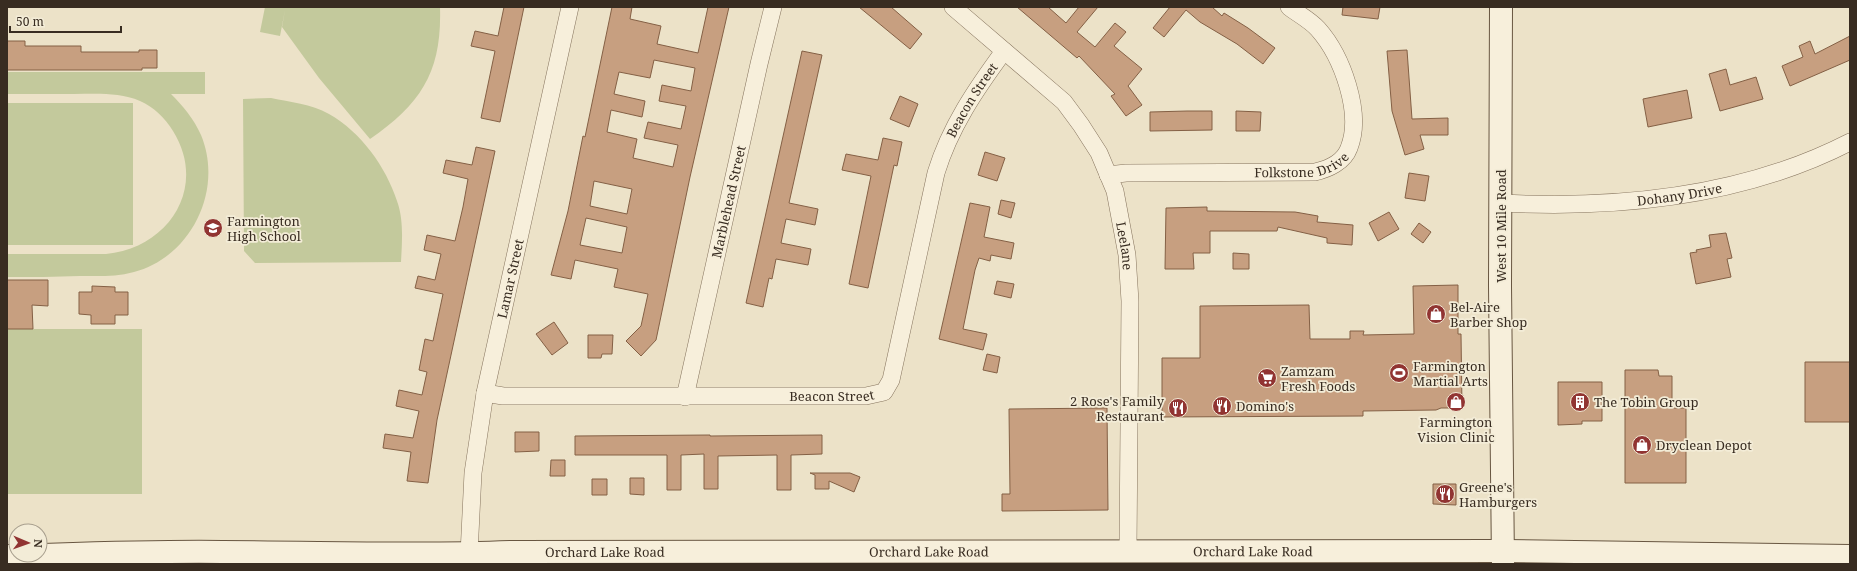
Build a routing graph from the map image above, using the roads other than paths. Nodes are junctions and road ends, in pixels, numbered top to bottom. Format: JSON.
{"nodes":[{"id":1,"x":570,"y":7,"type":"edge"},
{"id":2,"x":773,"y":7,"type":"edge"},
{"id":3,"x":953,"y":7,"type":"edge"},
{"id":4,"x":1289,"y":7,"type":"edge"},
{"id":5,"x":1501,"y":7,"type":"edge"},
{"id":6,"x":1004,"y":51,"type":"junction"},
{"id":7,"x":1850,"y":142,"type":"edge"},
{"id":8,"x":1108,"y":174,"type":"junction"},
{"id":9,"x":1500,"y":203,"type":"junction"},
{"id":10,"x":485,"y":393,"type":"junction"},
{"id":11,"x":685,"y":397,"type":"junction"},
{"id":12,"x":1128,"y":552,"type":"junction"},
{"id":13,"x":469,"y":554,"type":"junction"},
{"id":14,"x":7,"y":556,"type":"edge"},
{"id":15,"x":1850,"y":556,"type":"edge"},
{"id":16,"x":702,"y":558,"type":"edge"},
{"id":17,"x":1056,"y":558,"type":"edge"},
{"id":18,"x":1504,"y":558,"type":"edge"},
{"id":19,"x":305,"y":559,"type":"edge"}],
"edges":[{"from":1,"to":10,"type":"street","name":"Lamar Street"},
{"from":2,"to":11,"type":"street","name":"Marblehead Street"},
{"from":3,"to":6,"type":"street","name":"Leelane"},
{"from":4,"to":8,"type":"street","name":"Folkstone Drive"},
{"from":5,"to":9,"type":"main road","name":"West 10 Mile Road"},
{"from":6,"to":8,"type":"street","name":"Leelane"},
{"from":6,"to":11,"type":"street","name":"Beacon Street"},
{"from":7,"to":9,"type":"street","name":"Dohany Drive"},
{"from":8,"to":12,"type":"street","name":"Leelane"},
{"from":9,"to":18,"type":"main road","name":"West 10 Mile Road"},
{"from":10,"to":11,"type":"street","name":"Beacon Street"},
{"from":10,"to":13,"type":"street","name":"Lamar Street"},
{"from":12,"to":17,"type":"main road","name":"Orchard Lake Road"},
{"from":12,"to":18,"type":"main road","name":"Orchard Lake Road"},
{"from":13,"to":16,"type":"main road","name":"Orchard Lake Road"},
{"from":13,"to":19,"type":"main road","name":"Orchard Lake Road"},
{"from":14,"to":19,"type":"main road","name":"Orchard Lake Road"},
{"from":15,"to":18,"type":"main road","name":"Orchard Lake Road"},
{"from":16,"to":17,"type":"main road","name":"Orchard Lake Road"}]}
